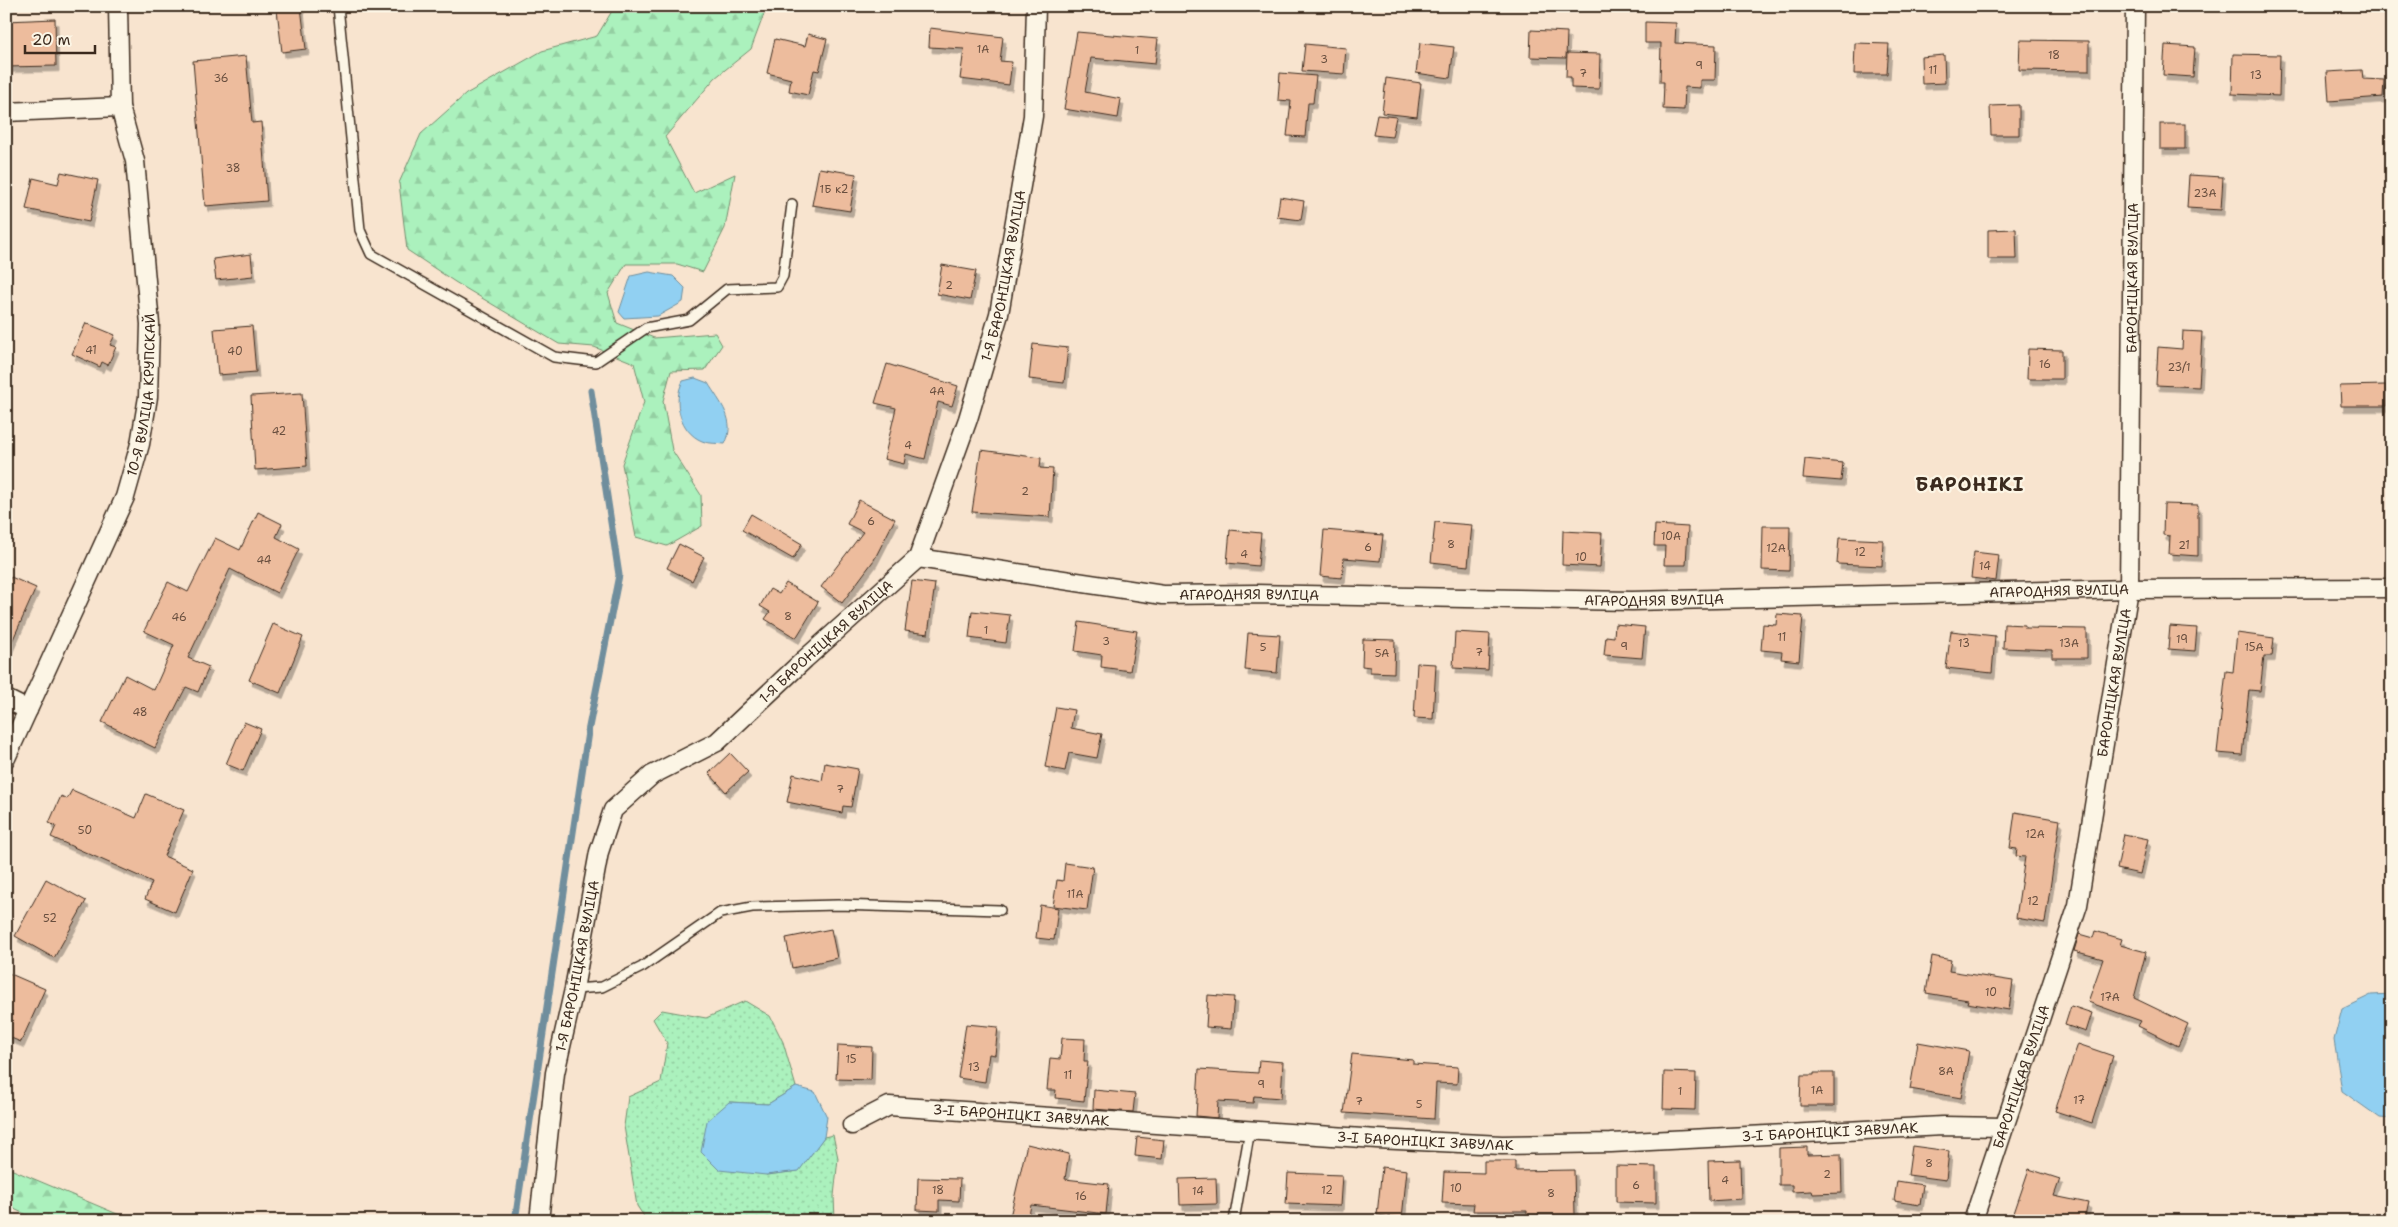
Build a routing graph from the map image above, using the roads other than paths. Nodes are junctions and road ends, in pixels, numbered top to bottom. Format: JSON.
{"nodes":[{"id":1,"x":118,"y":6,"type":"edge"},
{"id":2,"x":338,"y":6,"type":"edge"},
{"id":3,"x":1036,"y":6,"type":"edge"},
{"id":4,"x":2135,"y":6,"type":"edge"},
{"id":5,"x":120,"y":107,"type":"junction"},
{"id":6,"x":6,"y":112,"type":"edge"},
{"id":7,"x":792,"y":204,"type":"dead end"},
{"id":8,"x":918,"y":558,"type":"junction"},
{"id":9,"x":2129,"y":588,"type":"junction"},
{"id":10,"x":2392,"y":588,"type":"edge"},
{"id":11,"x":6,"y":699,"type":"edge"},
{"id":12,"x":28,"y":710,"type":"junction"},
{"id":13,"x":6,"y":758,"type":"edge"},
{"id":14,"x":1000,"y":910,"type":"dead end"},
{"id":15,"x":574,"y":989,"type":"junction"},
{"id":16,"x":852,"y":1125,"type":"dead end"},
{"id":17,"x":2004,"y":1127,"type":"junction"},
{"id":18,"x":1250,"y":1130,"type":"junction"},
{"id":19,"x":539,"y":1221,"type":"edge"},
{"id":20,"x":1234,"y":1221,"type":"edge"},
{"id":21,"x":1973,"y":1221,"type":"edge"}],
"edges":[{"from":1,"to":5,"type":"street","name":"10-Я ВУЛІЦА КРУПСКАЙ"},
{"from":2,"to":7,"type":"lane"},
{"from":3,"to":8,"type":"street","name":"1-Я БАРОНІЦКАЯ ВУЛІЦА"},
{"from":4,"to":9,"type":"street","name":"БАРОНІЦКАЯ ВУЛІЦА"},
{"from":5,"to":6,"type":"street"},
{"from":5,"to":12,"type":"street","name":"10-Я ВУЛІЦА КРУПСКАЙ"},
{"from":8,"to":9,"type":"street","name":"АГАРОДНЯЯ ВУЛІЦА"},
{"from":8,"to":15,"type":"street","name":"1-Я БАРОНІЦКАЯ ВУЛІЦА"},
{"from":9,"to":10,"type":"street","name":"АГАРОДНЯЯ ВУЛІЦА"},
{"from":9,"to":17,"type":"street","name":"БАРОНІЦКАЯ ВУЛІЦА"},
{"from":11,"to":12,"type":"street"},
{"from":12,"to":13,"type":"street","name":"10-Я ВУЛІЦА КРУПСКАЙ"},
{"from":14,"to":15,"type":"lane"},
{"from":15,"to":19,"type":"street","name":"1-Я БАРОНІЦКАЯ ВУЛІЦА"},
{"from":16,"to":18,"type":"street","name":"3-І БАРОНІЦКІ ЗАВУЛАК"},
{"from":17,"to":18,"type":"street","name":"3-І БАРОНІЦКІ ЗАВУЛАК"},
{"from":17,"to":21,"type":"street","name":"БАРОНІЦКАЯ ВУЛІЦА"},
{"from":18,"to":20,"type":"lane"}]}
